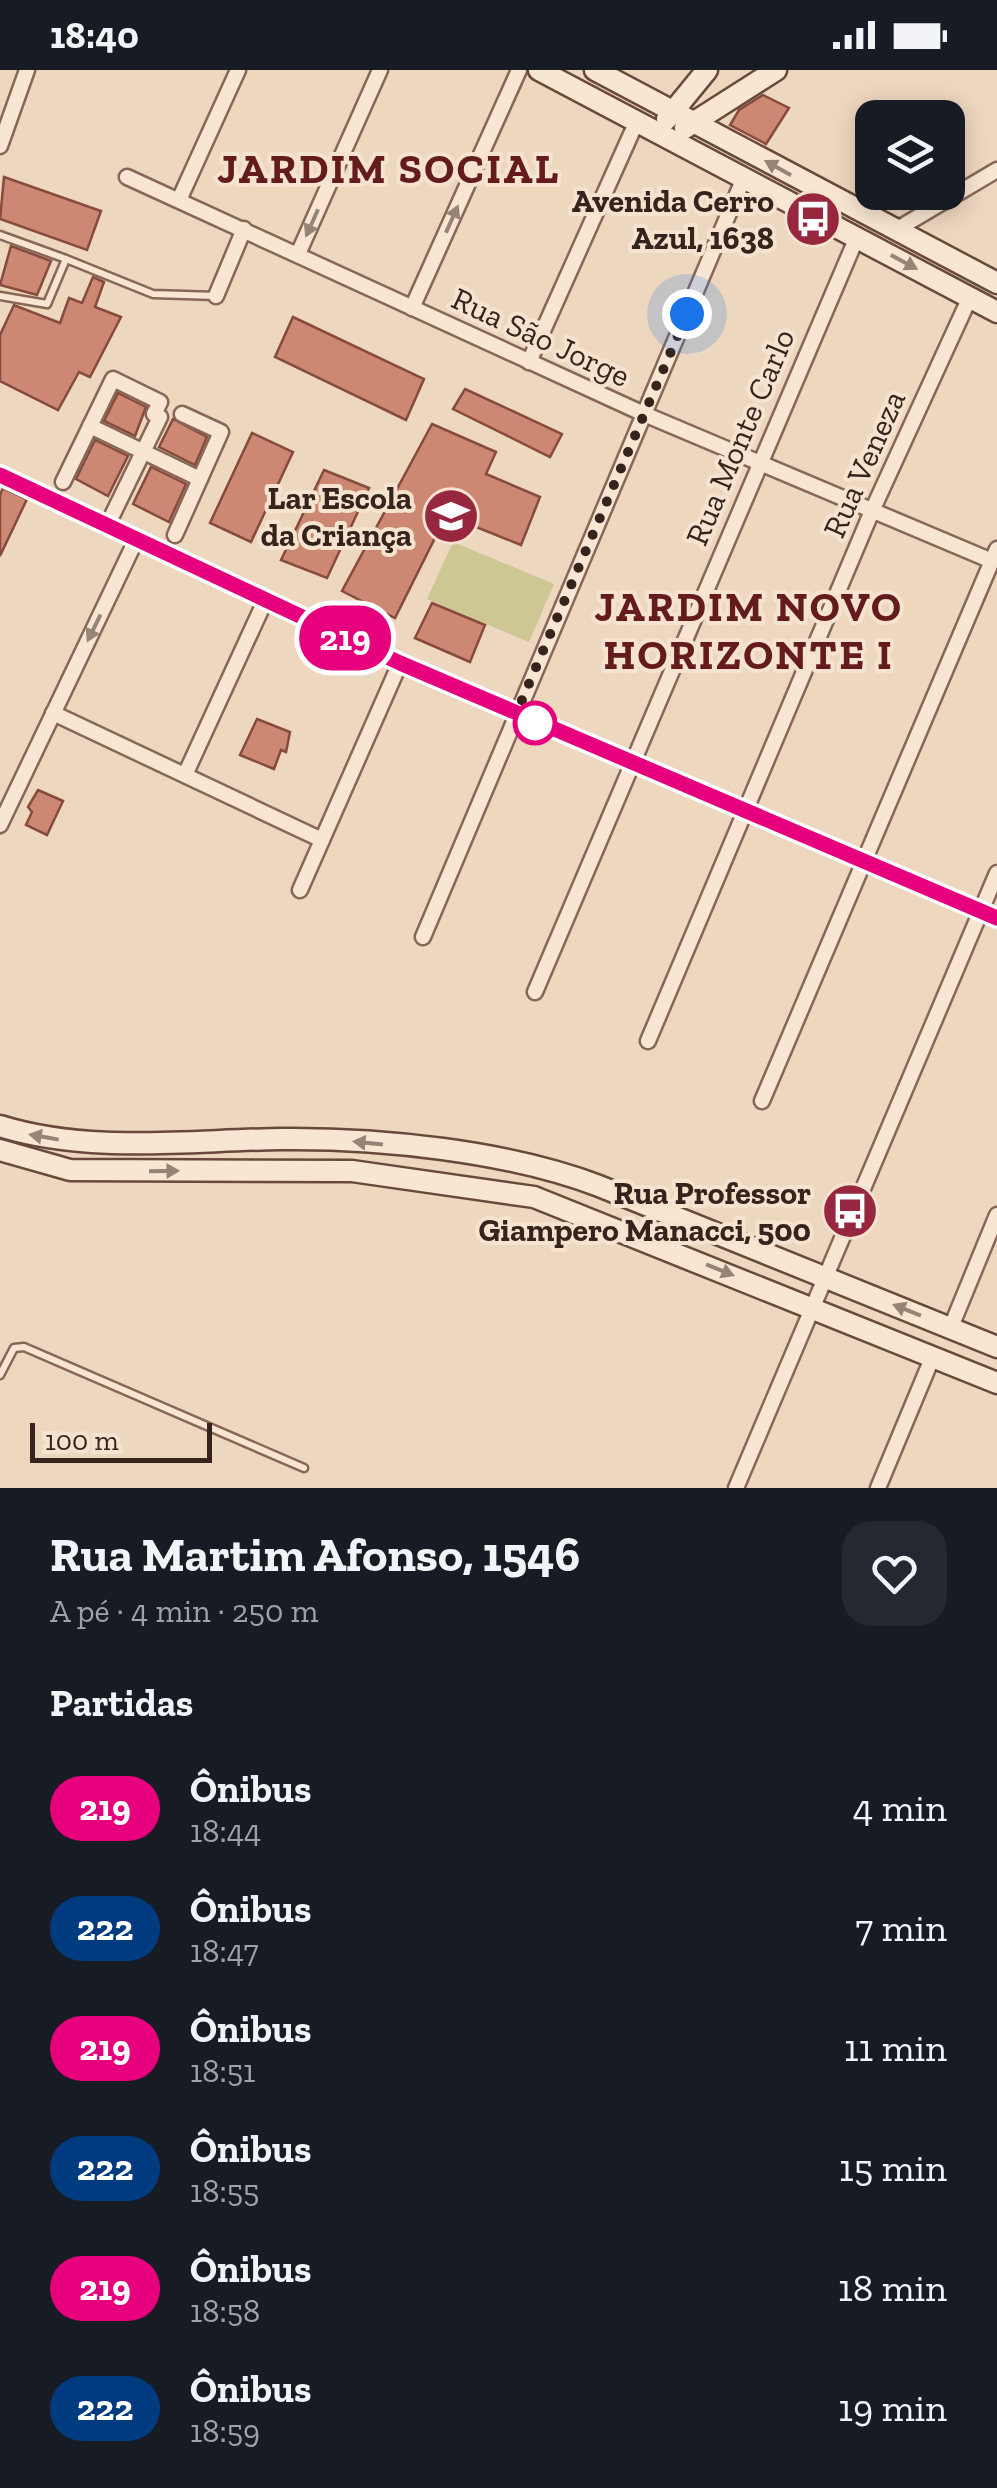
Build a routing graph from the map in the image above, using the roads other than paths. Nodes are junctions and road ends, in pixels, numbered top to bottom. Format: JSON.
{"nodes":[{"id":1,"x":27,"y":70,"type":"edge"},
{"id":2,"x":238,"y":70,"type":"edge"},
{"id":3,"x":380,"y":70,"type":"edge"},
{"id":4,"x":518,"y":70,"type":"edge"},
{"id":5,"x":539,"y":70,"type":"edge"},
{"id":6,"x":595,"y":70,"type":"edge"},
{"id":7,"x":706,"y":70,"type":"edge"},
{"id":8,"x":776,"y":70,"type":"edge"},
{"id":9,"x":673,"y":111,"type":"junction"},
{"id":10,"x":692,"y":121,"type":"junction"},
{"id":11,"x":645,"y":128,"type":"junction"},
{"id":12,"x":674,"y":143,"type":"junction"},
{"id":13,"x":0,"y":146,"type":"edge"},
{"id":14,"x":997,"y":170,"type":"edge"},
{"id":15,"x":127,"y":176,"type":"dead end"},
{"id":16,"x":743,"y":180,"type":"junction"},
{"id":17,"x":179,"y":200,"type":"junction"},
{"id":18,"x":807,"y":212,"type":"junction"},
{"id":19,"x":862,"y":214,"type":"junction"},
{"id":20,"x":244,"y":229,"type":"junction"},
{"id":21,"x":894,"y":232,"type":"junction"},
{"id":22,"x":0,"y":235,"type":"edge"},
{"id":23,"x":857,"y":237,"type":"junction"},
{"id":24,"x":298,"y":254,"type":"junction"},
{"id":25,"x":66,"y":258,"type":"junction"},
{"id":26,"x":997,"y":282,"type":"edge"},
{"id":27,"x":0,"y":296,"type":"edge"},
{"id":28,"x":216,"y":296,"type":"joint"},
{"id":29,"x":970,"y":296,"type":"junction"},
{"id":30,"x":412,"y":308,"type":"junction"},
{"id":31,"x":997,"y":312,"type":"edge"},
{"id":32,"x":529,"y":362,"type":"junction"},
{"id":33,"x":182,"y":414,"type":"dead end"},
{"id":34,"x":644,"y":414,"type":"junction"},
{"id":35,"x":90,"y":426,"type":"junction"},
{"id":36,"x":143,"y":452,"type":"junction"},
{"id":37,"x":758,"y":463,"type":"junction"},
{"id":38,"x":0,"y":475,"type":"edge"},
{"id":39,"x":200,"y":479,"type":"junction"},
{"id":40,"x":62,"y":482,"type":"dead end"},
{"id":41,"x":872,"y":511,"type":"junction"},
{"id":42,"x":107,"y":526,"type":"junction"},
{"id":43,"x":175,"y":535,"type":"dead end"},
{"id":44,"x":136,"y":540,"type":"junction"},
{"id":45,"x":994,"y":555,"type":"edge"},
{"id":46,"x":266,"y":601,"type":"junction"},
{"id":47,"x":400,"y":663,"type":"junction"},
{"id":48,"x":53,"y":713,"type":"junction"},
{"id":49,"x":516,"y":714,"type":"junction"},
{"id":50,"x":630,"y":763,"type":"junction"},
{"id":51,"x":186,"y":775,"type":"junction"},
{"id":52,"x":746,"y":810,"type":"junction"},
{"id":53,"x":0,"y":825,"type":"edge"},
{"id":54,"x":322,"y":840,"type":"junction"},
{"id":55,"x":863,"y":859,"type":"junction"},
{"id":56,"x":997,"y":873,"type":"edge"},
{"id":57,"x":300,"y":890,"type":"dead end"},
{"id":58,"x":980,"y":911,"type":"junction"},
{"id":59,"x":997,"y":918,"type":"edge"},
{"id":60,"x":423,"y":937,"type":"dead end"},
{"id":61,"x":535,"y":992,"type":"dead end"},
{"id":62,"x":648,"y":1041,"type":"dead end"},
{"id":63,"x":762,"y":1101,"type":"dead end"},
{"id":64,"x":0,"y":1126,"type":"edge"},
{"id":65,"x":0,"y":1150,"type":"edge"},
{"id":66,"x":465,"y":1155,"type":"junction"},
{"id":67,"x":462,"y":1186,"type":"junction"},
{"id":68,"x":997,"y":1215,"type":"edge"},
{"id":69,"x":826,"y":1278,"type":"junction"},
{"id":70,"x":814,"y":1308,"type":"junction"},
{"id":71,"x":951,"y":1327,"type":"junction"},
{"id":72,"x":997,"y":1347,"type":"edge"},
{"id":73,"x":933,"y":1356,"type":"junction"},
{"id":74,"x":0,"y":1375,"type":"edge"},
{"id":75,"x":997,"y":1383,"type":"edge"},
{"id":76,"x":304,"y":1468,"type":"dead end"},
{"id":77,"x":736,"y":1488,"type":"edge"},
{"id":78,"x":878,"y":1488,"type":"edge"}],
"edges":[{"from":1,"to":13,"type":"street"},
{"from":2,"to":17,"type":"street"},
{"from":3,"to":24,"type":"street","one_way":true},
{"from":30,"to":4,"type":"street","one_way":true},
{"from":5,"to":11,"type":"main road"},
{"from":6,"to":9,"type":"main road"},
{"from":7,"to":9,"type":"main road"},
{"from":8,"to":10,"type":"main road"},
{"from":9,"to":10,"type":"main road"},
{"from":9,"to":11,"type":"main road"},
{"from":10,"to":12,"type":"main road"},
{"from":19,"to":10,"type":"main road","one_way":true},
{"from":11,"to":12,"type":"main road"},
{"from":11,"to":32,"type":"street"},
{"from":12,"to":16,"type":"main road"},
{"from":14,"to":21,"type":"street"},
{"from":15,"to":17,"type":"street","name":"Rua São Jorge"},
{"from":16,"to":18,"type":"main road"},
{"from":16,"to":34,"type":"street"},
{"from":17,"to":20,"type":"street","name":"Rua São Jorge"},
{"from":18,"to":19,"type":"main road"},
{"from":18,"to":23,"type":"main road"},
{"from":19,"to":21,"type":"main road"},
{"from":20,"to":24,"type":"street","name":"Rua São Jorge"},
{"from":20,"to":28,"type":"street"},
{"from":21,"to":26,"type":"main road"},
{"from":22,"to":25,"type":"lane"},
{"from":23,"to":29,"type":"main road","one_way":true},
{"from":23,"to":37,"type":"street","name":"Rua Monte Carlo"},
{"from":24,"to":30,"type":"street","name":"Rua São Jorge"},
{"from":25,"to":27,"type":"lane"},
{"from":25,"to":28,"type":"lane"},
{"from":29,"to":31,"type":"main road"},
{"from":29,"to":41,"type":"street","name":"Rua Veneza"},
{"from":30,"to":32,"type":"street","name":"Rua São Jorge"},
{"from":32,"to":34,"type":"street","name":"Rua São Jorge"},
{"from":33,"to":39,"type":"street"},
{"from":34,"to":37,"type":"street","name":"Rua São Jorge"},
{"from":34,"to":49,"type":"street"},
{"from":35,"to":36,"type":"street"},
{"from":35,"to":36,"type":"street"},
{"from":35,"to":40,"type":"street"},
{"from":36,"to":39,"type":"street"},
{"from":36,"to":42,"type":"street"},
{"from":37,"to":41,"type":"street","name":"Rua São Jorge"},
{"from":37,"to":50,"type":"street","name":"Rua Monte Carlo"},
{"from":38,"to":42,"type":"street"},
{"from":39,"to":43,"type":"street"},
{"from":41,"to":45,"type":"street","name":"Rua São Jorge"},
{"from":41,"to":52,"type":"street","name":"Rua Veneza"},
{"from":42,"to":44,"type":"street"},
{"from":44,"to":46,"type":"street"},
{"from":44,"to":48,"type":"street","one_way":true},
{"from":45,"to":55,"type":"street"},
{"from":46,"to":47,"type":"street"},
{"from":46,"to":51,"type":"street"},
{"from":47,"to":49,"type":"street"},
{"from":47,"to":54,"type":"street"},
{"from":48,"to":51,"type":"street"},
{"from":48,"to":53,"type":"street"},
{"from":49,"to":50,"type":"street"},
{"from":49,"to":60,"type":"street"},
{"from":50,"to":52,"type":"street"},
{"from":50,"to":61,"type":"street","name":"Rua Monte Carlo"},
{"from":51,"to":54,"type":"street"},
{"from":52,"to":55,"type":"street"},
{"from":52,"to":62,"type":"street","name":"Rua Veneza"},
{"from":54,"to":57,"type":"street"},
{"from":55,"to":58,"type":"street"},
{"from":55,"to":63,"type":"street"},
{"from":56,"to":58,"type":"street"},
{"from":58,"to":59,"type":"street"},
{"from":58,"to":69,"type":"street"},
{"from":66,"to":64,"type":"main road","one_way":true},
{"from":65,"to":67,"type":"main road","one_way":true},
{"from":66,"to":67,"type":"main road"},
{"from":66,"to":69,"type":"main road"},
{"from":67,"to":70,"type":"main road","one_way":true},
{"from":68,"to":71,"type":"street"},
{"from":69,"to":70,"type":"street"},
{"from":71,"to":69,"type":"main road","one_way":true},
{"from":70,"to":73,"type":"main road"},
{"from":70,"to":77,"type":"street"},
{"from":71,"to":72,"type":"main road"},
{"from":73,"to":75,"type":"main road"},
{"from":73,"to":78,"type":"street"},
{"from":74,"to":76,"type":"lane"}]}
